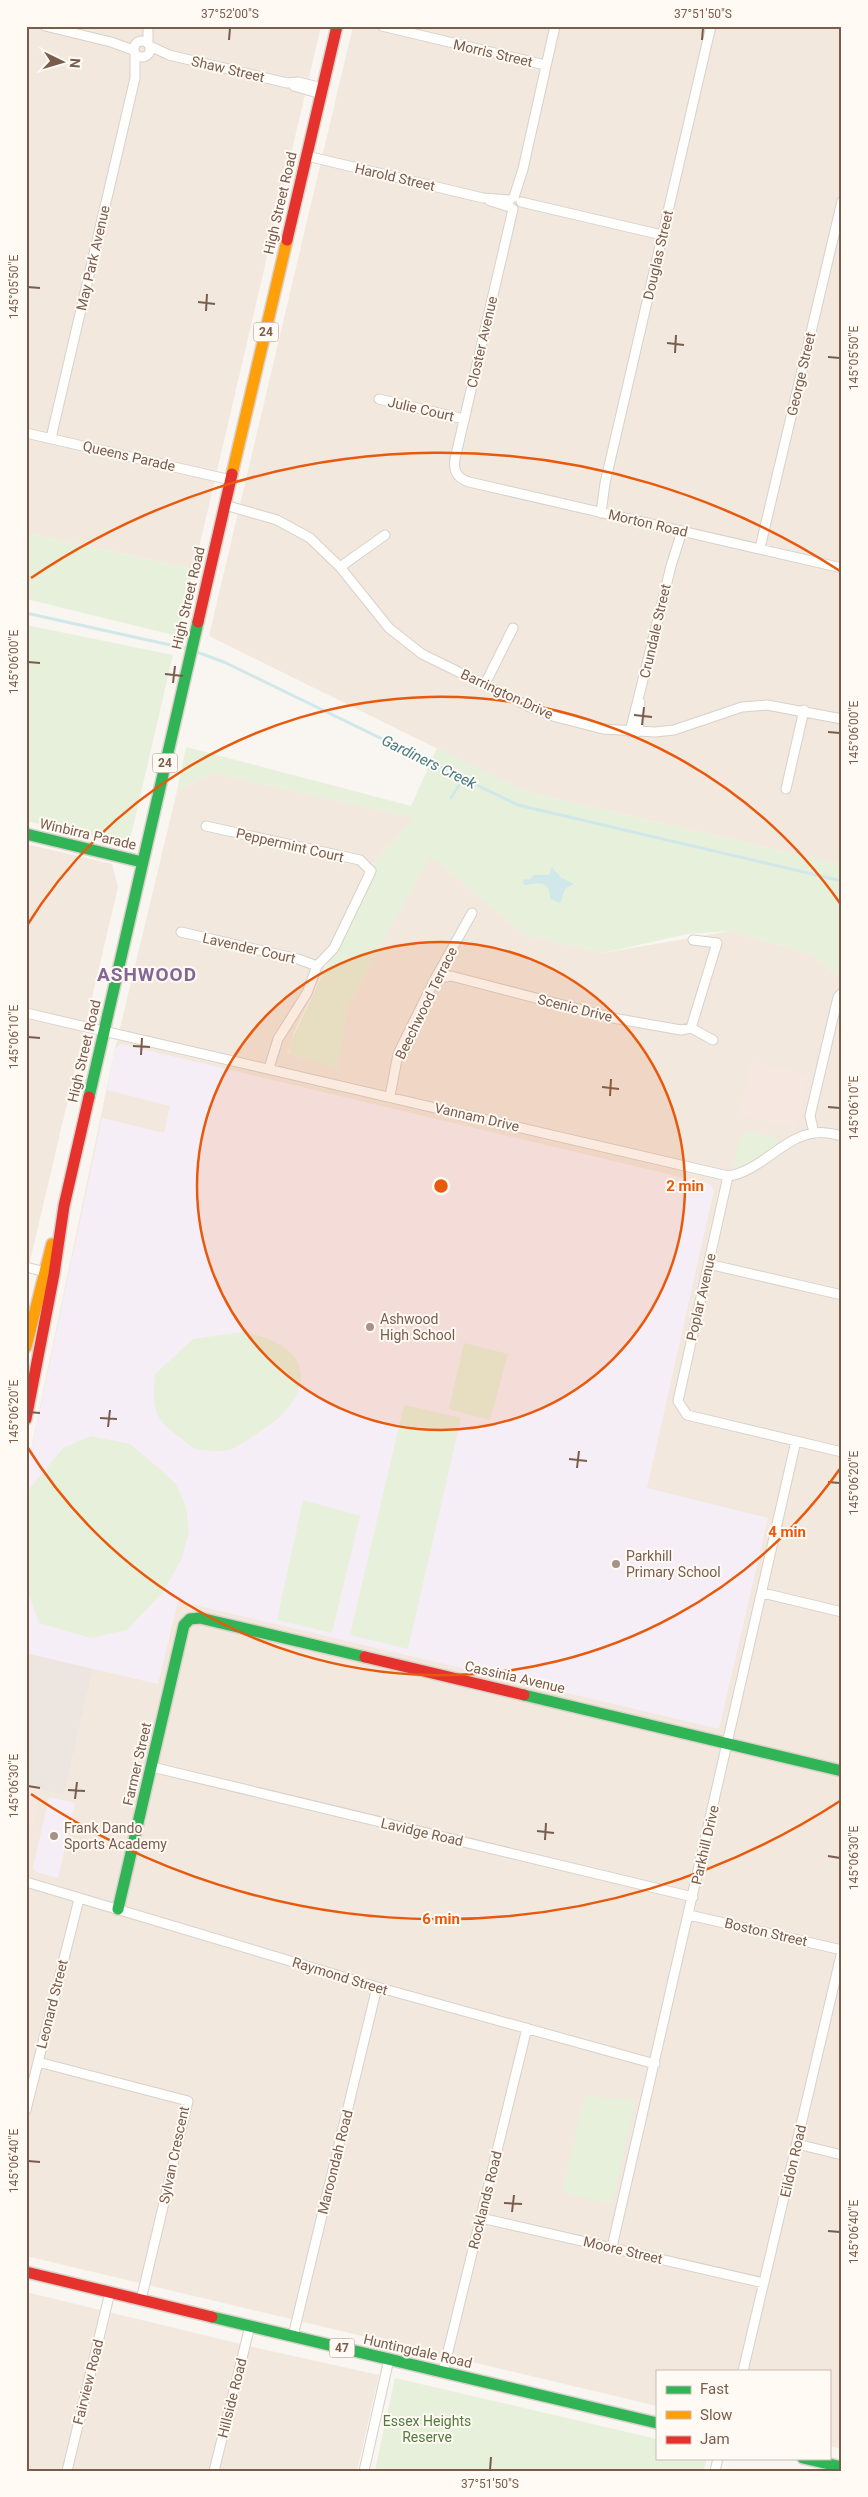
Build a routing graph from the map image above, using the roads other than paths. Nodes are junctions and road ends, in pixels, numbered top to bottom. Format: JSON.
{"nodes":[{"id":1,"x":45,"y":26,"type":"edge"},
{"id":2,"x":147,"y":26,"type":"edge"},
{"id":3,"x":337,"y":26,"type":"edge"},
{"id":4,"x":382,"y":26,"type":"edge"},
{"id":5,"x":555,"y":26,"type":"edge"},
{"id":6,"x":711,"y":26,"type":"edge"},
{"id":7,"x":136,"y":47,"type":"junction"},
{"id":8,"x":148,"y":50,"type":"junction"},
{"id":9,"x":545,"y":65,"type":"junction"},
{"id":10,"x":135,"y":78,"type":"junction"},
{"id":11,"x":322,"y":91,"type":"junction"},
{"id":12,"x":307,"y":156,"type":"junction"},
{"id":13,"x":842,"y":200,"type":"edge"},
{"id":14,"x":515,"y":202,"type":"junction"},
{"id":15,"x":662,"y":235,"type":"junction"},
{"id":16,"x":378,"y":399,"type":"dead end"},
{"id":17,"x":464,"y":419,"type":"junction"},
{"id":18,"x":26,"y":433,"type":"edge"},
{"id":19,"x":51,"y":438,"type":"junction"},
{"id":20,"x":457,"y":474,"type":"joint"},
{"id":21,"x":231,"y":480,"type":"junction"},
{"id":22,"x":225,"y":506,"type":"junction"},
{"id":23,"x":598,"y":512,"type":"junction"},
{"id":24,"x":679,"y":531,"type":"junction"},
{"id":25,"x":385,"y":536,"type":"dead end"},
{"id":26,"x":760,"y":548,"type":"junction"},
{"id":27,"x":340,"y":567,"type":"junction"},
{"id":28,"x":842,"y":568,"type":"edge"},
{"id":29,"x":513,"y":628,"type":"dead end"},
{"id":30,"x":485,"y":684,"type":"junction"},
{"id":31,"x":804,"y":710,"type":"junction"},
{"id":32,"x":842,"y":719,"type":"edge"},
{"id":33,"x":634,"y":732,"type":"junction"},
{"id":34,"x":786,"y":789,"type":"dead end"},
{"id":35,"x":206,"y":826,"type":"dead end"},
{"id":36,"x":26,"y":834,"type":"edge"},
{"id":37,"x":142,"y":862,"type":"junction"},
{"id":38,"x":472,"y":913,"type":"dead end"},
{"id":39,"x":181,"y":932,"type":"dead end"},
{"id":40,"x":692,"y":940,"type":"dead end"},
{"id":41,"x":317,"y":966,"type":"junction"},
{"id":42,"x":435,"y":978,"type":"junction"},
{"id":43,"x":842,"y":993,"type":"edge"},
{"id":44,"x":26,"y":1013,"type":"edge"},
{"id":45,"x":691,"y":1028,"type":"junction"},
{"id":46,"x":104,"y":1030,"type":"junction"},
{"id":47,"x":713,"y":1040,"type":"dead end"},
{"id":48,"x":269,"y":1068,"type":"junction"},
{"id":49,"x":390,"y":1096,"type":"junction"},
{"id":50,"x":814,"y":1133,"type":"junction"},
{"id":51,"x":842,"y":1136,"type":"edge"},
{"id":52,"x":728,"y":1176,"type":"junction"},
{"id":53,"x":708,"y":1264,"type":"junction"},
{"id":54,"x":26,"y":1267,"type":"edge"},
{"id":55,"x":49,"y":1273,"type":"junction"},
{"id":56,"x":842,"y":1295,"type":"edge"},
{"id":57,"x":26,"y":1347,"type":"edge"},
{"id":58,"x":26,"y":1419,"type":"edge"},
{"id":59,"x":796,"y":1441,"type":"junction"},
{"id":60,"x":842,"y":1452,"type":"edge"},
{"id":61,"x":763,"y":1593,"type":"junction"},
{"id":62,"x":842,"y":1612,"type":"edge"},
{"id":63,"x":184,"y":1625,"type":"joint"},
{"id":64,"x":728,"y":1743,"type":"junction"},
{"id":65,"x":152,"y":1767,"type":"junction"},
{"id":66,"x":842,"y":1771,"type":"edge"},
{"id":67,"x":26,"y":1882,"type":"edge"},
{"id":68,"x":693,"y":1897,"type":"junction"},
{"id":69,"x":79,"y":1899,"type":"junction"},
{"id":70,"x":118,"y":1909,"type":"junction"},
{"id":71,"x":689,"y":1915,"type":"junction"},
{"id":72,"x":842,"y":1951,"type":"edge"},
{"id":73,"x":377,"y":1987,"type":"junction"},
{"id":74,"x":527,"y":2028,"type":"junction"},
{"id":75,"x":38,"y":2062,"type":"junction"},
{"id":76,"x":655,"y":2064,"type":"junction"},
{"id":77,"x":26,"y":2110,"type":"edge"},
{"id":78,"x":797,"y":2144,"type":"junction"},
{"id":79,"x":842,"y":2155,"type":"edge"},
{"id":80,"x":481,"y":2218,"type":"junction"},
{"id":81,"x":612,"y":2248,"type":"junction"},
{"id":82,"x":26,"y":2272,"type":"edge"},
{"id":83,"x":764,"y":2283,"type":"junction"},
{"id":84,"x":110,"y":2292,"type":"junction"},
{"id":85,"x":141,"y":2300,"type":"junction"},
{"id":86,"x":250,"y":2326,"type":"junction"},
{"id":87,"x":293,"y":2336,"type":"junction"},
{"id":88,"x":389,"y":2359,"type":"junction"},
{"id":89,"x":744,"y":2370,"type":"edge"},
{"id":90,"x":443,"y":2372,"type":"junction"},
{"id":91,"x":656,"y":2423,"type":"edge"},
{"id":92,"x":811,"y":2460,"type":"edge"},
{"id":93,"x":842,"y":2468,"type":"edge"},
{"id":94,"x":67,"y":2471,"type":"edge"},
{"id":95,"x":214,"y":2471,"type":"edge"},
{"id":96,"x":364,"y":2471,"type":"edge"}],
"edges":[{"from":1,"to":7,"type":"street"},
{"from":2,"to":7,"type":"street","name":"May Park Avenue"},
{"from":2,"to":8,"type":"street","name":"May Park Avenue"},
{"from":3,"to":11,"type":"main road","name":"High Street Road","number":"24"},
{"from":4,"to":9,"type":"street","name":"Morris Street"},
{"from":5,"to":9,"type":"street","name":"Closter Avenue"},
{"from":6,"to":15,"type":"street","name":"Douglas Street"},
{"from":7,"to":8,"type":"street"},
{"from":7,"to":8,"type":"street"},
{"from":7,"to":10,"type":"street","name":"May Park Avenue"},
{"from":8,"to":10,"type":"street","name":"May Park Avenue"},
{"from":8,"to":11,"type":"street","name":"Shaw Street"},
{"from":9,"to":14,"type":"street","name":"Closter Avenue"},
{"from":10,"to":19,"type":"street","name":"May Park Avenue"},
{"from":11,"to":12,"type":"main road","name":"High Street Road","number":"24"},
{"from":12,"to":14,"type":"street","name":"Harold Street"},
{"from":12,"to":21,"type":"main road","name":"High Street Road","number":"24"},
{"from":13,"to":26,"type":"street","name":"George Street"},
{"from":14,"to":15,"type":"street","name":"Harold Street"},
{"from":14,"to":17,"type":"street","name":"Closter Avenue"},
{"from":15,"to":23,"type":"street","name":"Douglas Street"},
{"from":16,"to":17,"type":"street","name":"Julie Court"},
{"from":17,"to":20,"type":"street","name":"Closter Avenue"},
{"from":18,"to":19,"type":"street","name":"Queens Parade"},
{"from":19,"to":21,"type":"street","name":"Queens Parade"},
{"from":20,"to":23,"type":"street","name":"Morton Road"},
{"from":21,"to":22,"type":"main road","name":"High Street Road","number":"24"},
{"from":22,"to":27,"type":"street","name":"Barrington Drive"},
{"from":22,"to":37,"type":"main road","name":"High Street Road","number":"24"},
{"from":23,"to":24,"type":"street","name":"Morton Road"},
{"from":24,"to":26,"type":"street","name":"Morton Road"},
{"from":24,"to":33,"type":"street","name":"Crundale Street"},
{"from":25,"to":27,"type":"street"},
{"from":26,"to":28,"type":"street","name":"Morton Road"},
{"from":27,"to":30,"type":"street","name":"Barrington Drive"},
{"from":29,"to":30,"type":"street"},
{"from":30,"to":33,"type":"street","name":"Barrington Drive"},
{"from":31,"to":32,"type":"street","name":"Barrington Drive"},
{"from":31,"to":33,"type":"street","name":"Barrington Drive"},
{"from":31,"to":34,"type":"street"},
{"from":35,"to":41,"type":"street","name":"Peppermint Court"},
{"from":36,"to":37,"type":"main road","name":"Winbirra Parade"},
{"from":37,"to":46,"type":"main road","name":"High Street Road","number":"24"},
{"from":38,"to":42,"type":"street","name":"Beechwood Terrace"},
{"from":39,"to":41,"type":"street","name":"Lavender Court"},
{"from":40,"to":45,"type":"street"},
{"from":41,"to":48,"type":"street"},
{"from":42,"to":45,"type":"street","name":"Scenic Drive"},
{"from":42,"to":49,"type":"street","name":"Beechwood Terrace"},
{"from":43,"to":50,"type":"street"},
{"from":44,"to":46,"type":"street","name":"Vannam Drive"},
{"from":45,"to":47,"type":"street","name":"Scenic Drive"},
{"from":46,"to":48,"type":"street","name":"Vannam Drive"},
{"from":46,"to":55,"type":"main road","name":"High Street Road","number":"24"},
{"from":48,"to":49,"type":"street","name":"Vannam Drive"},
{"from":49,"to":52,"type":"street","name":"Vannam Drive"},
{"from":50,"to":51,"type":"street"},
{"from":50,"to":52,"type":"street"},
{"from":52,"to":53,"type":"street","name":"Poplar Avenue"},
{"from":53,"to":56,"type":"street"},
{"from":53,"to":59,"type":"street","name":"Poplar Avenue"},
{"from":54,"to":55,"type":"street"},
{"from":55,"to":57,"type":"main road","name":"High Street Road","number":"24"},
{"from":55,"to":58,"type":"main road","name":"High Street Road","number":"24"},
{"from":59,"to":60,"type":"street"},
{"from":59,"to":61,"type":"street","name":"Parkhill Drive"},
{"from":61,"to":62,"type":"street"},
{"from":61,"to":64,"type":"street","name":"Parkhill Drive"},
{"from":63,"to":64,"type":"main road","name":"Cassinia Avenue"},
{"from":63,"to":65,"type":"main road","name":"Farmer Street"},
{"from":64,"to":66,"type":"main road","name":"Cassinia Avenue"},
{"from":64,"to":68,"type":"street","name":"Parkhill Drive"},
{"from":65,"to":68,"type":"street","name":"Lavidge Road"},
{"from":65,"to":70,"type":"main road","name":"Farmer Street"},
{"from":67,"to":69,"type":"street","name":"Raymond Street"},
{"from":68,"to":71,"type":"street","name":"Parkhill Drive"},
{"from":69,"to":70,"type":"street","name":"Raymond Street"},
{"from":69,"to":75,"type":"street","name":"Leonard Street"},
{"from":70,"to":73,"type":"street","name":"Raymond Street"},
{"from":71,"to":72,"type":"street","name":"Boston Street"},
{"from":71,"to":76,"type":"street","name":"Parkhill Drive"},
{"from":72,"to":78,"type":"street","name":"Eildon Road"},
{"from":73,"to":74,"type":"street","name":"Raymond Street"},
{"from":73,"to":87,"type":"street","name":"Maroondah Road"},
{"from":74,"to":76,"type":"street","name":"Raymond Street"},
{"from":74,"to":80,"type":"street","name":"Rocklands Road"},
{"from":75,"to":77,"type":"street","name":"Leonard Street"},
{"from":75,"to":85,"type":"street","name":"Sylvan Crescent"},
{"from":76,"to":81,"type":"street","name":"Parkhill Drive"},
{"from":78,"to":79,"type":"street"},
{"from":78,"to":83,"type":"street","name":"Eildon Road"},
{"from":80,"to":81,"type":"street","name":"Moore Street"},
{"from":80,"to":90,"type":"street","name":"Rocklands Road"},
{"from":81,"to":83,"type":"street","name":"Moore Street"},
{"from":82,"to":84,"type":"main road","name":"Huntingdale Road","number":"47"},
{"from":83,"to":89,"type":"street","name":"Eildon Road"},
{"from":84,"to":85,"type":"main road","name":"Huntingdale Road","number":"47"},
{"from":84,"to":94,"type":"street","name":"Fairview Road"},
{"from":85,"to":86,"type":"main road","name":"Huntingdale Road","number":"47"},
{"from":86,"to":87,"type":"main road","name":"Huntingdale Road","number":"47"},
{"from":86,"to":95,"type":"street","name":"Hillside Road"},
{"from":87,"to":88,"type":"main road","name":"Huntingdale Road","number":"47"},
{"from":88,"to":90,"type":"main road","name":"Huntingdale Road","number":"47"},
{"from":88,"to":96,"type":"street"},
{"from":90,"to":91,"type":"main road","name":"Huntingdale Road","number":"47"},
{"from":92,"to":93,"type":"main road"}]}
